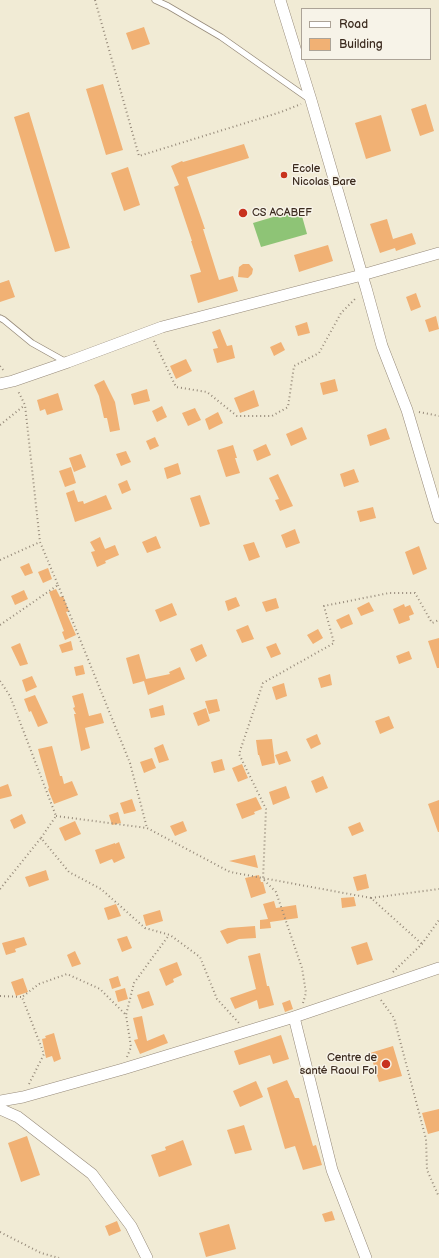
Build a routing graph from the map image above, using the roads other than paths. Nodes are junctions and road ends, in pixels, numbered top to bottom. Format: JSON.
{"nodes":[{"id":1,"x":155,"y":0,"type":"edge"},
{"id":2,"x":280,"y":0,"type":"edge"},
{"id":3,"x":311,"y":100,"type":"junction"},
{"id":4,"x":439,"y":253,"type":"edge"},
{"id":5,"x":362,"y":276,"type":"junction"},
{"id":6,"x":0,"y":318,"type":"edge"},
{"id":7,"x":68,"y":362,"type":"junction"},
{"id":8,"x":0,"y":384,"type":"edge"},
{"id":9,"x":439,"y":518,"type":"edge"},
{"id":10,"x":439,"y":968,"type":"edge"},
{"id":11,"x":296,"y":1016,"type":"junction"},
{"id":12,"x":0,"y":1101,"type":"edge"},
{"id":13,"x":0,"y":1109,"type":"edge"},
{"id":14,"x":146,"y":1258,"type":"edge"},
{"id":15,"x":366,"y":1258,"type":"edge"}],
"edges":[{"from":1,"to":3,"type":"lane"},
{"from":2,"to":3,"type":"street"},
{"from":3,"to":5,"type":"street"},
{"from":4,"to":5,"type":"street"},
{"from":5,"to":7,"type":"street"},
{"from":5,"to":9,"type":"street"},
{"from":6,"to":7,"type":"lane"},
{"from":7,"to":8,"type":"street"},
{"from":10,"to":11,"type":"street"},
{"from":11,"to":12,"type":"street"},
{"from":11,"to":15,"type":"street"},
{"from":13,"to":14,"type":"street"}]}
